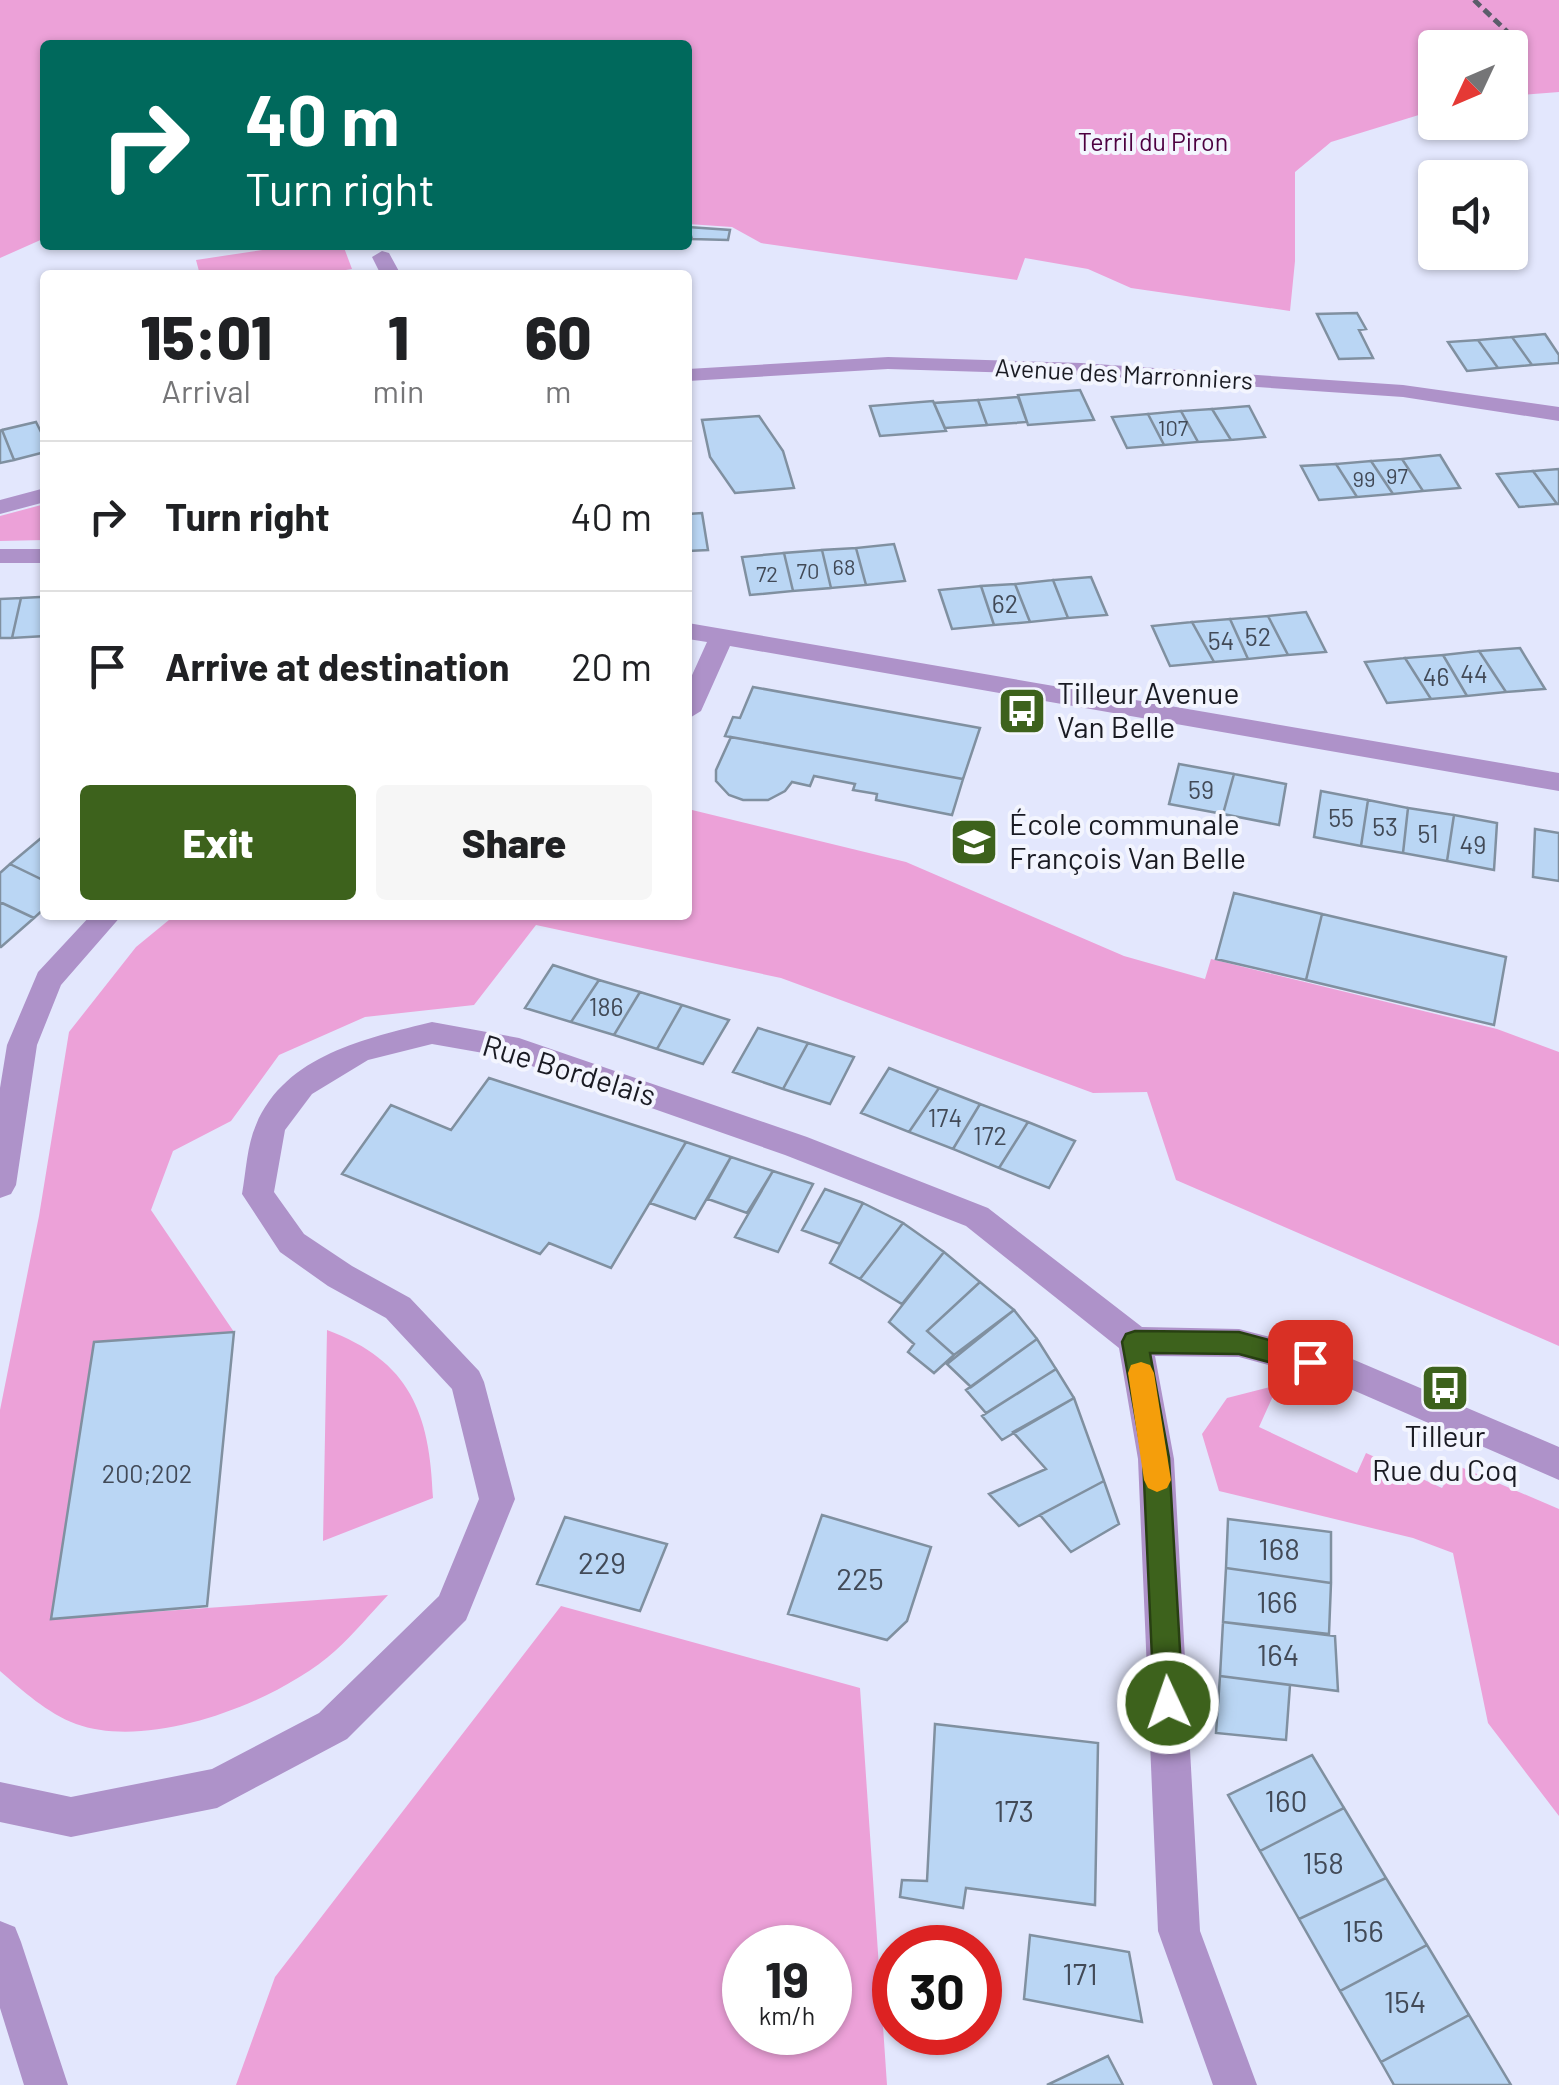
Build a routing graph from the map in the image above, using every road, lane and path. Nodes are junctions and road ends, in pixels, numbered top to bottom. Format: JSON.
{"nodes":[{"id":1,"x":692,"y":376,"type":"edge"},
{"id":2,"x":1559,"y":414,"type":"edge"},
{"id":3,"x":40,"y":495,"type":"edge"},
{"id":4,"x":0,"y":506,"type":"edge"},
{"id":5,"x":0,"y":556,"type":"edge"},
{"id":6,"x":40,"y":556,"type":"edge"},
{"id":7,"x":692,"y":632,"type":"edge"},
{"id":8,"x":722,"y":637,"type":"junction"},
{"id":9,"x":692,"y":702,"type":"edge"},
{"id":10,"x":1559,"y":782,"type":"edge"},
{"id":11,"x":103,"y":920,"type":"edge"},
{"id":12,"x":0,"y":1185,"type":"edge"},
{"id":13,"x":1135,"y":1342,"type":"junction"},
{"id":14,"x":1559,"y":1464,"type":"edge"},
{"id":15,"x":0,"y":1802,"type":"edge"},
{"id":16,"x":0,"y":1942,"type":"edge"},
{"id":17,"x":46,"y":2085,"type":"edge"},
{"id":18,"x":1235,"y":2085,"type":"edge"}],
"edges":[{"from":1,"to":2,"type":"street","name":"Avenue des Marronniers"},
{"from":3,"to":4,"type":"street"},
{"from":5,"to":6,"type":"street"},
{"from":7,"to":8,"type":"street"},
{"from":8,"to":9,"type":"street"},
{"from":8,"to":10,"type":"street"},
{"from":11,"to":12,"type":"street"},
{"from":13,"to":14,"type":"street"},
{"from":13,"to":15,"type":"street","name":"Rue Bordelais"},
{"from":13,"to":18,"type":"street"},
{"from":16,"to":17,"type":"street"}]}
